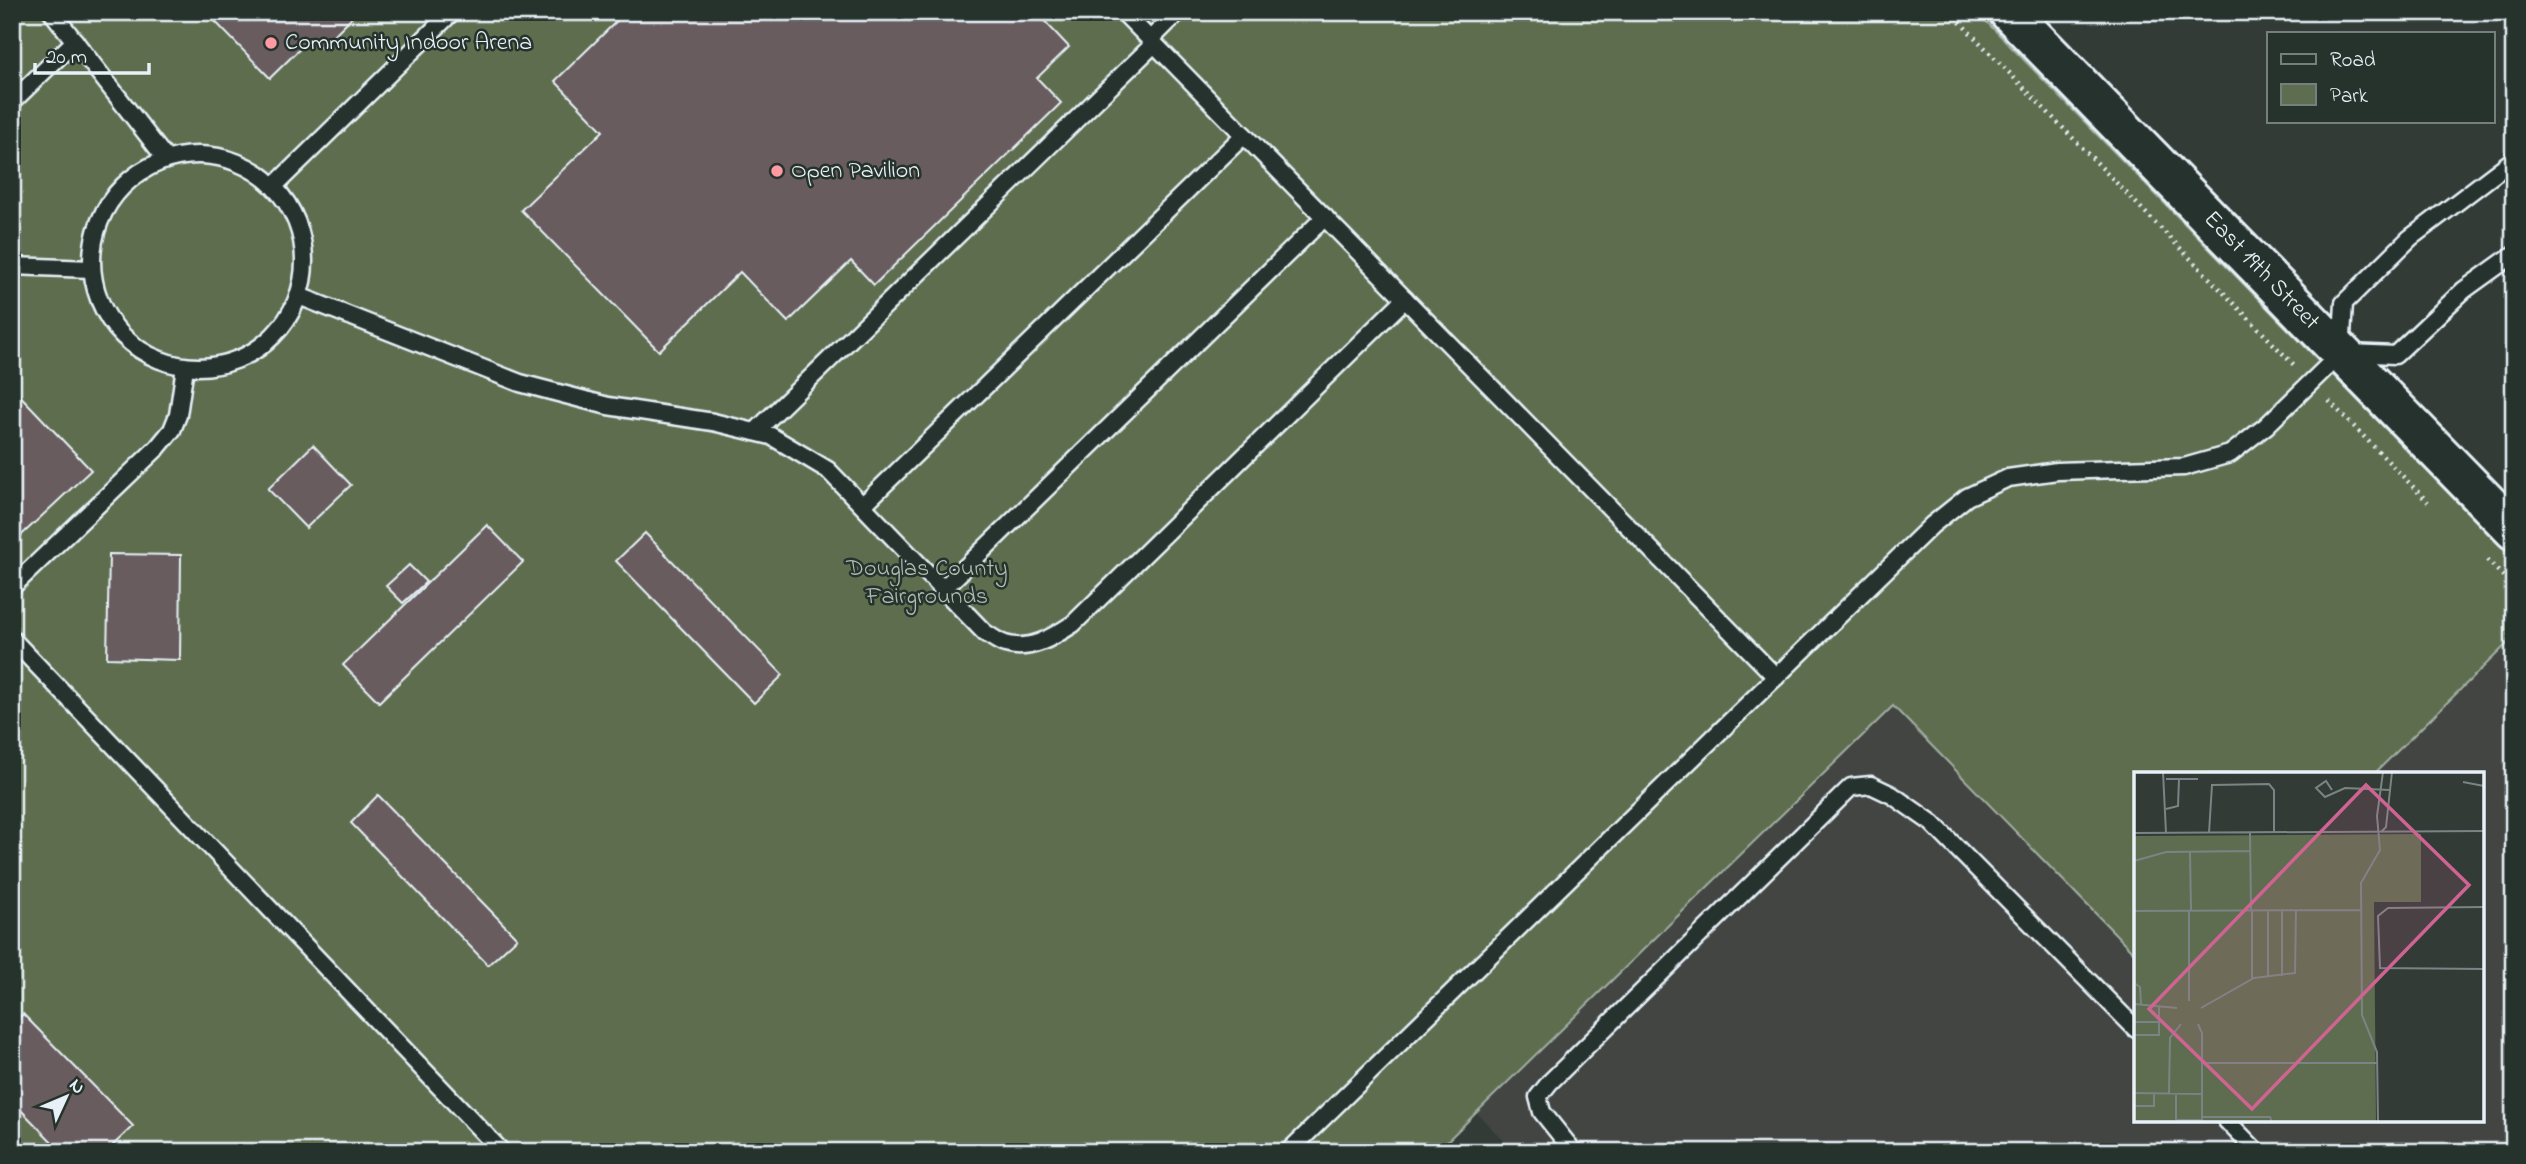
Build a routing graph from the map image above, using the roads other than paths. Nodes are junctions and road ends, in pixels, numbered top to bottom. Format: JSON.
{"nodes":[{"id":1,"x":52,"y":12,"type":"edge"},
{"id":2,"x":452,"y":12,"type":"edge"},
{"id":3,"x":1124,"y":12,"type":"edge"},
{"id":4,"x":1178,"y":12,"type":"edge"},
{"id":5,"x":2009,"y":12,"type":"edge"},
{"id":6,"x":75,"y":41,"type":"junction"},
{"id":7,"x":1152,"y":42,"type":"junction"},
{"id":8,"x":12,"y":102,"type":"edge"},
{"id":9,"x":1244,"y":135,"type":"junction"},
{"id":10,"x":166,"y":159,"type":"junction"},
{"id":11,"x":2514,"y":159,"type":"edge"},
{"id":12,"x":274,"y":186,"type":"junction"},
{"id":13,"x":1325,"y":217,"type":"junction"},
{"id":14,"x":2514,"y":254,"type":"edge"},
{"id":15,"x":12,"y":265,"type":"edge"},
{"id":16,"x":91,"y":269,"type":"junction"},
{"id":17,"x":299,"y":296,"type":"junction"},
{"id":18,"x":1405,"y":299,"type":"junction"},
{"id":19,"x":2341,"y":353,"type":"junction"},
{"id":20,"x":185,"y":367,"type":"junction"},
{"id":21,"x":755,"y":432,"type":"junction"},
{"id":22,"x":863,"y":506,"type":"junction"},
{"id":23,"x":2514,"y":530,"type":"edge"},
{"id":24,"x":12,"y":587,"type":"edge"},
{"id":25,"x":943,"y":589,"type":"junction"},
{"id":26,"x":12,"y":639,"type":"edge"},
{"id":27,"x":1776,"y":677,"type":"junction"},
{"id":28,"x":2134,"y":1027,"type":"edge"},
{"id":29,"x":2228,"y":1122,"type":"edge"},
{"id":30,"x":502,"y":1152,"type":"edge"},
{"id":31,"x":1288,"y":1152,"type":"edge"},
{"id":32,"x":1574,"y":1152,"type":"edge"},
{"id":33,"x":2258,"y":1152,"type":"edge"}],
"edges":[{"from":1,"to":6,"type":"lane"},
{"from":2,"to":12,"type":"lane"},
{"from":3,"to":7,"type":"lane"},
{"from":4,"to":7,"type":"lane"},
{"from":5,"to":19,"type":"street","name":"East 19th Street"},
{"from":6,"to":8,"type":"lane"},
{"from":6,"to":10,"type":"lane"},
{"from":7,"to":9,"type":"lane"},
{"from":7,"to":21,"type":"lane"},
{"from":9,"to":13,"type":"lane"},
{"from":9,"to":22,"type":"lane"},
{"from":10,"to":12,"type":"lane"},
{"from":10,"to":16,"type":"lane"},
{"from":11,"to":19,"type":"lane"},
{"from":12,"to":17,"type":"lane"},
{"from":13,"to":18,"type":"lane"},
{"from":13,"to":25,"type":"lane"},
{"from":14,"to":19,"type":"lane"},
{"from":15,"to":16,"type":"lane"},
{"from":16,"to":20,"type":"lane"},
{"from":17,"to":20,"type":"lane"},
{"from":17,"to":21,"type":"lane"},
{"from":18,"to":25,"type":"lane"},
{"from":18,"to":27,"type":"lane"},
{"from":19,"to":23,"type":"street","name":"East 19th Street"},
{"from":19,"to":27,"type":"lane"},
{"from":20,"to":24,"type":"lane"},
{"from":21,"to":22,"type":"lane"},
{"from":22,"to":25,"type":"lane"},
{"from":26,"to":30,"type":"lane"},
{"from":27,"to":31,"type":"lane"},
{"from":28,"to":32,"type":"lane"},
{"from":29,"to":33,"type":"lane"}]}
